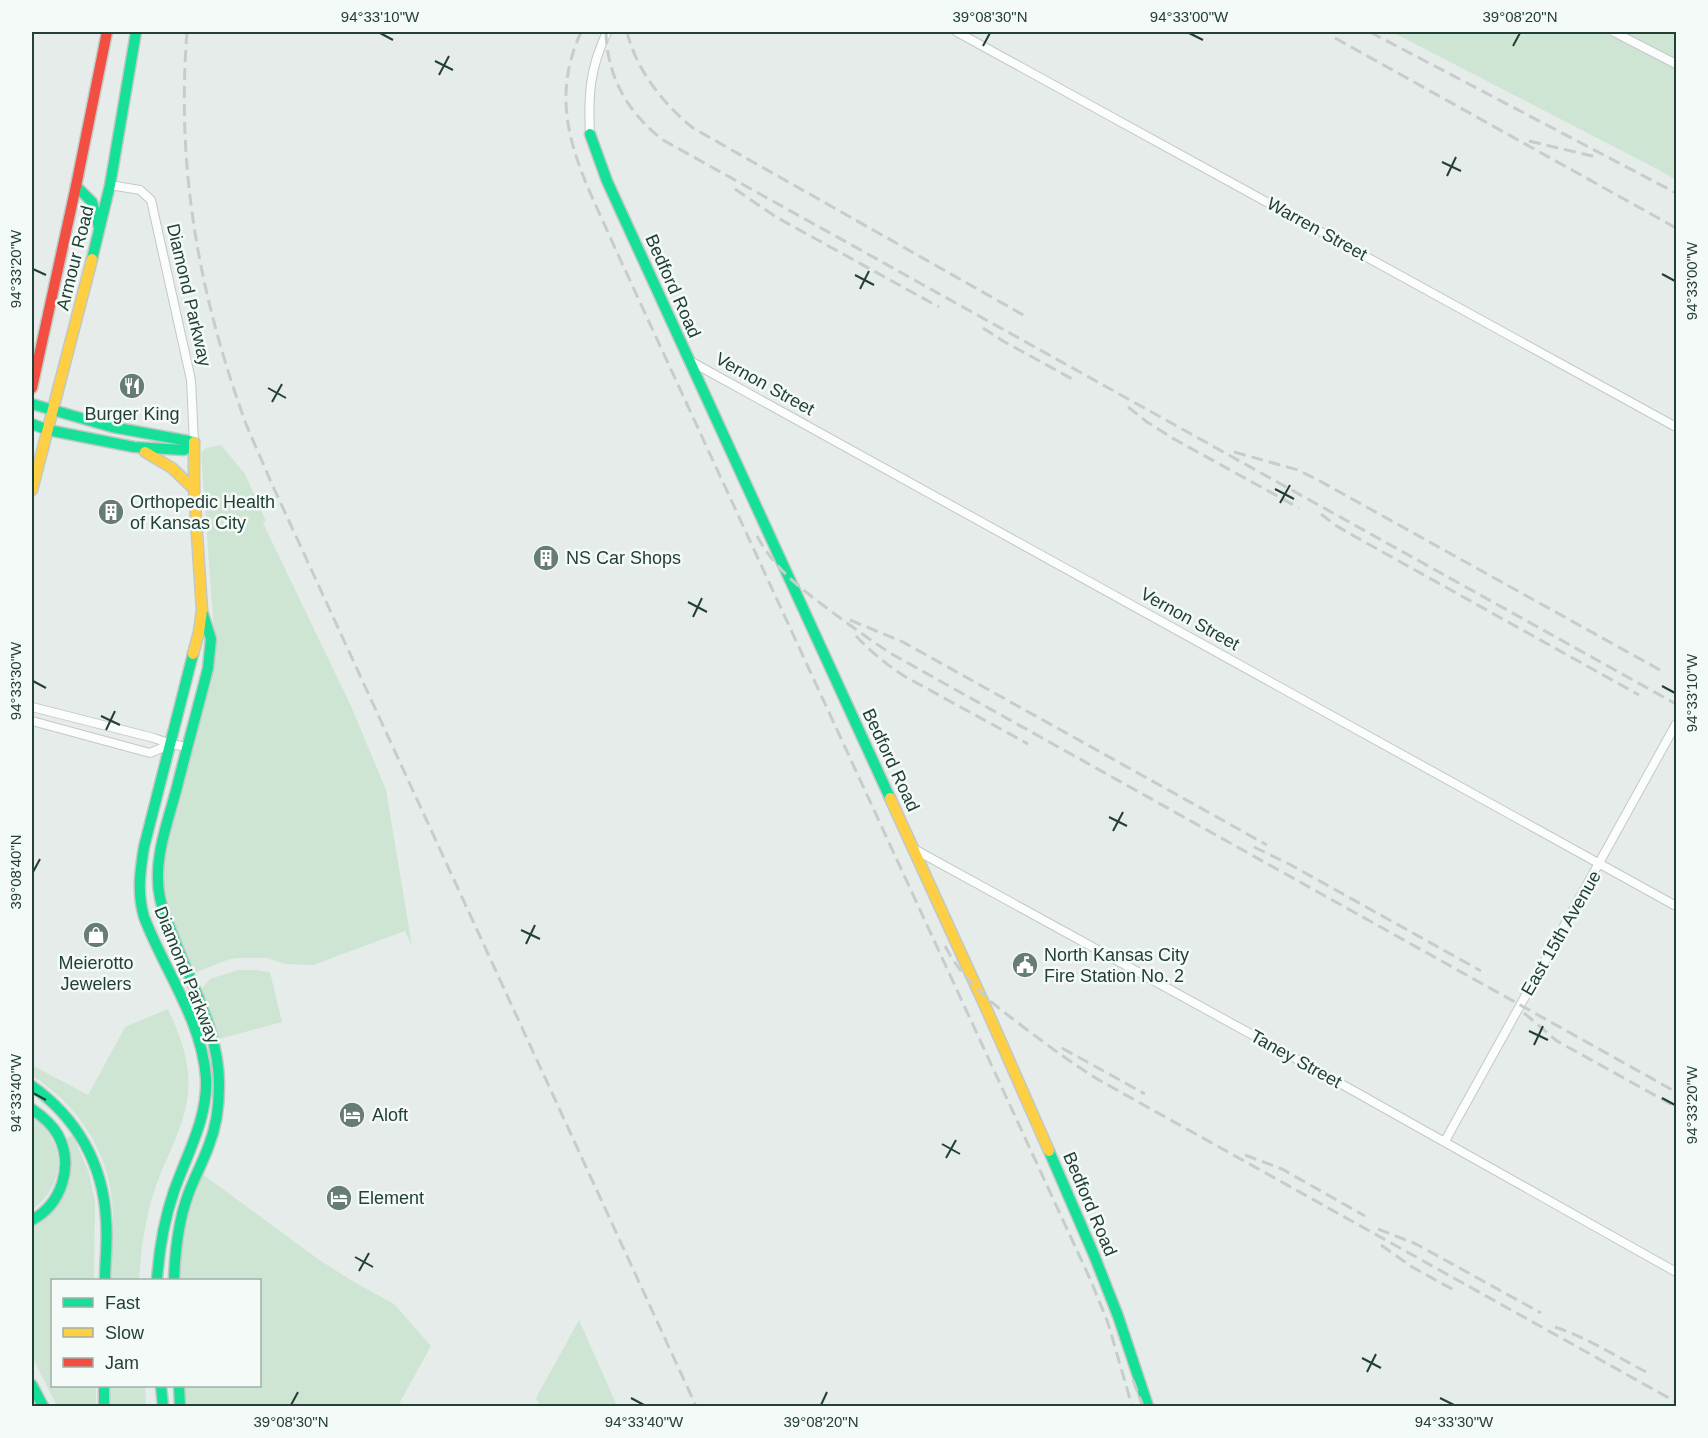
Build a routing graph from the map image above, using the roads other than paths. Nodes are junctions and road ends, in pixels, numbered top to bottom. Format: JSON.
{"nodes":[{"id":1,"x":107,"y":32,"type":"edge"},
{"id":2,"x":136,"y":32,"type":"edge"},
{"id":3,"x":607,"y":32,"type":"edge"},
{"id":4,"x":957,"y":32,"type":"edge"},
{"id":5,"x":1614,"y":32,"type":"edge"},
{"id":6,"x":1677,"y":64,"type":"edge"},
{"id":7,"x":590,"y":134,"type":"joint"},
{"id":8,"x":110,"y":185,"type":"junction"},
{"id":9,"x":76,"y":186,"type":"junction"},
{"id":10,"x":99,"y":228,"type":"junction"},
{"id":11,"x":43,"y":337,"type":"junction"},
{"id":12,"x":32,"y":360,"type":"edge"},
{"id":13,"x":688,"y":360,"type":"junction"},
{"id":14,"x":32,"y":388,"type":"edge"},
{"id":15,"x":32,"y":404,"type":"edge"},
{"id":16,"x":52,"y":411,"type":"junction"},
{"id":17,"x":32,"y":424,"type":"edge"},
{"id":18,"x":1677,"y":427,"type":"edge"},
{"id":19,"x":48,"y":430,"type":"junction"},
{"id":20,"x":194,"y":442,"type":"junction"},
{"id":21,"x":134,"y":447,"type":"junction"},
{"id":22,"x":194,"y":489,"type":"junction"},
{"id":23,"x":32,"y":490,"type":"edge"},
{"id":24,"x":202,"y":610,"type":"junction"},
{"id":25,"x":32,"y":707,"type":"edge"},
{"id":26,"x":32,"y":721,"type":"edge"},
{"id":27,"x":1677,"y":724,"type":"edge"},
{"id":28,"x":171,"y":744,"type":"junction"},
{"id":29,"x":187,"y":747,"type":"junction"},
{"id":30,"x":914,"y":849,"type":"junction"},
{"id":31,"x":1600,"y":864,"type":"junction"},
{"id":32,"x":1677,"y":906,"type":"edge"},
{"id":33,"x":32,"y":1086,"type":"edge"},
{"id":34,"x":32,"y":1108,"type":"edge"},
{"id":35,"x":1445,"y":1141,"type":"junction"},
{"id":36,"x":32,"y":1220,"type":"edge"},
{"id":37,"x":1677,"y":1272,"type":"edge"},
{"id":38,"x":105,"y":1279,"type":"edge"},
{"id":39,"x":157,"y":1279,"type":"edge"},
{"id":40,"x":174,"y":1279,"type":"edge"},
{"id":41,"x":32,"y":1385,"type":"edge"},
{"id":42,"x":104,"y":1387,"type":"edge"},
{"id":43,"x":162,"y":1387,"type":"edge"},
{"id":44,"x":179,"y":1387,"type":"edge"},
{"id":45,"x":43,"y":1407,"type":"edge"},
{"id":46,"x":104,"y":1407,"type":"edge"},
{"id":47,"x":163,"y":1407,"type":"edge"},
{"id":48,"x":180,"y":1407,"type":"edge"},
{"id":49,"x":1148,"y":1407,"type":"edge"}],
"edges":[{"from":1,"to":9,"type":"main road","name":"Armour Road"},
{"from":2,"to":8,"type":"main road","name":"Armour Road"},
{"from":3,"to":7,"type":"street"},
{"from":4,"to":18,"type":"street","name":"Warren Street"},
{"from":5,"to":6,"type":"street"},
{"from":7,"to":13,"type":"main road","name":"Bedford Road"},
{"from":8,"to":10,"type":"main road","name":"Armour Road"},
{"from":8,"to":20,"type":"street","name":"Diamond Parkway"},
{"from":9,"to":10,"type":"main road"},
{"from":9,"to":11,"type":"main road","name":"Armour Road"},
{"from":10,"to":16,"type":"main road","name":"Armour Road"},
{"from":11,"to":12,"type":"main road"},
{"from":11,"to":14,"type":"main road","name":"Armour Road"},
{"from":13,"to":30,"type":"main road","name":"Bedford Road"},
{"from":13,"to":31,"type":"street","name":"Vernon Street"},
{"from":15,"to":16,"type":"main road"},
{"from":16,"to":19,"type":"main road","name":"Armour Road"},
{"from":16,"to":20,"type":"main road"},
{"from":17,"to":19,"type":"main road"},
{"from":19,"to":21,"type":"main road"},
{"from":19,"to":23,"type":"main road","name":"Armour Road"},
{"from":20,"to":21,"type":"main road"},
{"from":20,"to":22,"type":"main road","name":"Diamond Parkway"},
{"from":21,"to":22,"type":"main road"},
{"from":22,"to":24,"type":"main road","name":"Diamond Parkway"},
{"from":24,"to":28,"type":"main road","name":"Diamond Parkway"},
{"from":24,"to":29,"type":"main road","name":"Diamond Parkway"},
{"from":25,"to":28,"type":"street"},
{"from":26,"to":28,"type":"street"},
{"from":27,"to":31,"type":"street","name":"East 15th Avenue"},
{"from":28,"to":29,"type":"street"},
{"from":28,"to":39,"type":"main road","name":"Diamond Parkway"},
{"from":29,"to":40,"type":"main road","name":"Diamond Parkway"},
{"from":30,"to":35,"type":"street","name":"Taney Street"},
{"from":30,"to":49,"type":"main road","name":"Bedford Road"},
{"from":31,"to":32,"type":"street","name":"Vernon Street"},
{"from":31,"to":35,"type":"street","name":"East 15th Avenue"},
{"from":33,"to":38,"type":"main road"},
{"from":34,"to":36,"type":"main road"},
{"from":35,"to":37,"type":"street","name":"Taney Street"},
{"from":41,"to":45,"type":"main road"},
{"from":42,"to":46,"type":"main road"},
{"from":43,"to":47,"type":"main road"},
{"from":44,"to":48,"type":"main road"}]}
